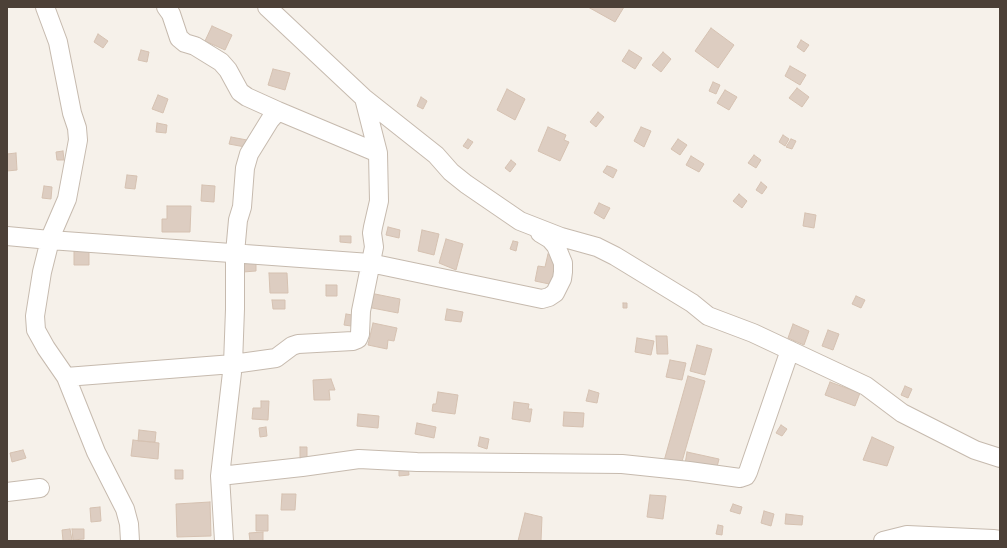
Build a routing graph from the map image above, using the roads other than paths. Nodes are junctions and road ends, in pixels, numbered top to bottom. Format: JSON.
{"nodes":[{"id":1,"x":45,"y":7,"type":"edge"},
{"id":2,"x":166,"y":7,"type":"edge"},
{"id":3,"x":267,"y":7,"type":"edge"},
{"id":4,"x":364,"y":98,"type":"junction"},
{"id":5,"x":278,"y":112,"type":"junction"},
{"id":6,"x":378,"y":153,"type":"junction"},
{"id":7,"x":520,"y":221,"type":"junction"},
{"id":8,"x":7,"y":236,"type":"edge"},
{"id":9,"x":50,"y":240,"type":"junction"},
{"id":10,"x":235,"y":254,"type":"junction"},
{"id":11,"x":370,"y":263,"type":"junction"},
{"id":12,"x":790,"y":350,"type":"junction"},
{"id":13,"x":233,"y":364,"type":"junction"},
{"id":14,"x":66,"y":377,"type":"junction"},
{"id":15,"x":1000,"y":458,"type":"edge"},
{"id":16,"x":220,"y":476,"type":"junction"},
{"id":17,"x":40,"y":488,"type":"dead end"},
{"id":18,"x":7,"y":492,"type":"edge"},
{"id":19,"x":1000,"y":540,"type":"edge"},
{"id":20,"x":130,"y":541,"type":"edge"},
{"id":21,"x":224,"y":541,"type":"edge"},
{"id":22,"x":883,"y":541,"type":"edge"}],
"edges":[{"from":1,"to":9,"type":"street"},
{"from":2,"to":5,"type":"street"},
{"from":3,"to":4,"type":"street"},
{"from":4,"to":6,"type":"street"},
{"from":4,"to":7,"type":"street"},
{"from":5,"to":6,"type":"street"},
{"from":5,"to":10,"type":"street"},
{"from":6,"to":11,"type":"street"},
{"from":7,"to":11,"type":"street"},
{"from":7,"to":12,"type":"street"},
{"from":8,"to":9,"type":"street"},
{"from":9,"to":10,"type":"street"},
{"from":9,"to":14,"type":"street"},
{"from":10,"to":11,"type":"street"},
{"from":10,"to":13,"type":"street"},
{"from":11,"to":13,"type":"street"},
{"from":12,"to":15,"type":"street"},
{"from":12,"to":16,"type":"street"},
{"from":13,"to":14,"type":"street"},
{"from":13,"to":16,"type":"street"},
{"from":14,"to":20,"type":"street"},
{"from":16,"to":21,"type":"street"},
{"from":17,"to":18,"type":"street"},
{"from":19,"to":22,"type":"street"}]}
